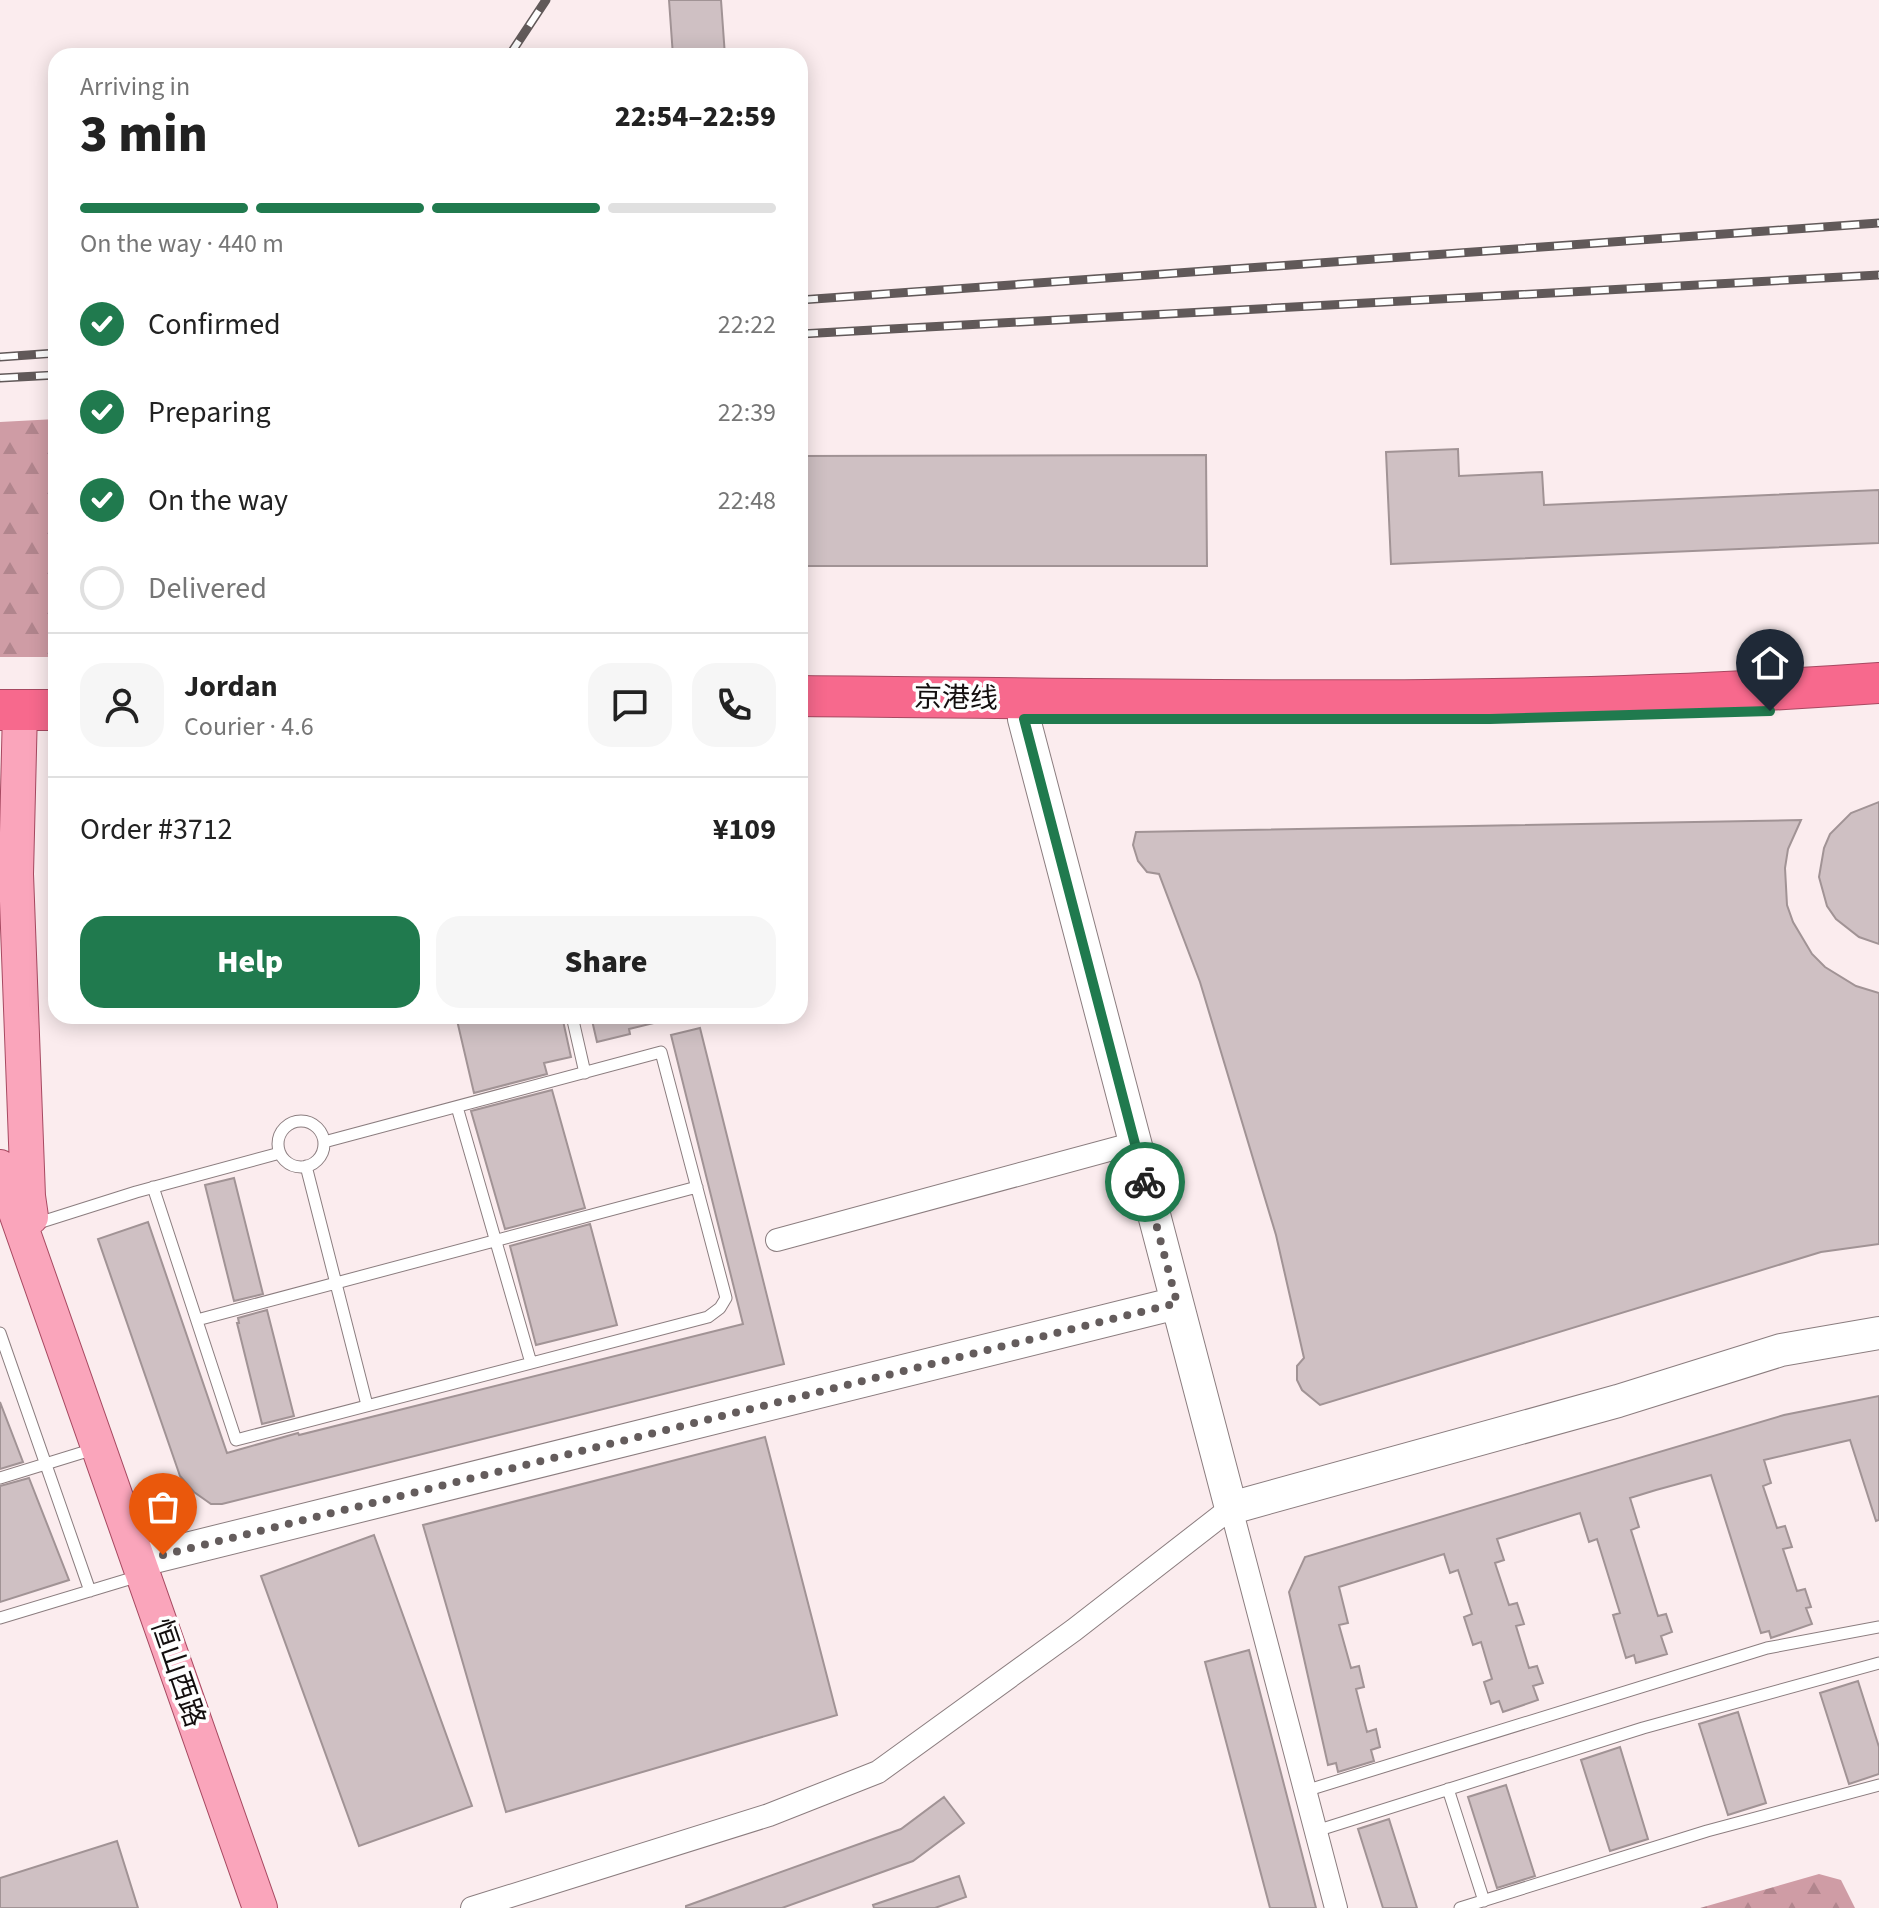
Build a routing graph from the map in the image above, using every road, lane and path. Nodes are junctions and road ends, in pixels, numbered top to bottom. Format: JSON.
{"nodes":[{"id":1,"x":1879,"y":683,"type":"edge"},
{"id":2,"x":48,"y":693,"type":"edge"},
{"id":3,"x":808,"y":696,"type":"edge"},
{"id":4,"x":1879,"y":704,"type":"edge"},
{"id":5,"x":19,"y":705,"type":"edge"},
{"id":6,"x":808,"y":717,"type":"edge"},
{"id":7,"x":1024,"y":719,"type":"junction"},
{"id":8,"x":16,"y":874,"type":"junction"},
{"id":9,"x":0,"y":955,"type":"edge"},
{"id":10,"x":574,"y":1024,"type":"edge"},
{"id":11,"x":585,"y":1073,"type":"junction"},
{"id":12,"x":457,"y":1107,"type":"junction"},
{"id":13,"x":324,"y":1142,"type":"junction"},
{"id":14,"x":1135,"y":1143,"type":"junction"},
{"id":15,"x":280,"y":1153,"type":"junction"},
{"id":16,"x":306,"y":1166,"type":"junction"},
{"id":17,"x":0,"y":1167,"type":"edge"},
{"id":18,"x":153,"y":1187,"type":"junction"},
{"id":19,"x":697,"y":1187,"type":"junction"},
{"id":20,"x":32,"y":1225,"type":"junction"},
{"id":21,"x":777,"y":1240,"type":"dead end"},
{"id":22,"x":496,"y":1241,"type":"junction"},
{"id":23,"x":40,"y":1282,"type":"junction"},
{"id":24,"x":336,"y":1283,"type":"junction"},
{"id":25,"x":1177,"y":1303,"type":"junction"},
{"id":26,"x":197,"y":1320,"type":"junction"},
{"id":27,"x":0,"y":1333,"type":"edge"},
{"id":28,"x":1879,"y":1333,"type":"edge"},
{"id":29,"x":531,"y":1363,"type":"junction"},
{"id":30,"x":367,"y":1405,"type":"junction"},
{"id":31,"x":98,"y":1448,"type":"junction"},
{"id":32,"x":45,"y":1464,"type":"junction"},
{"id":33,"x":0,"y":1478,"type":"edge"},
{"id":34,"x":1231,"y":1508,"type":"junction"},
{"id":35,"x":141,"y":1568,"type":"junction"},
{"id":36,"x":90,"y":1591,"type":"junction"},
{"id":37,"x":0,"y":1618,"type":"edge"},
{"id":38,"x":1879,"y":1627,"type":"edge"},
{"id":39,"x":1879,"y":1663,"type":"edge"},
{"id":40,"x":1879,"y":1785,"type":"edge"},
{"id":41,"x":1448,"y":1789,"type":"junction"},
{"id":42,"x":1305,"y":1791,"type":"junction"},
{"id":43,"x":1316,"y":1831,"type":"junction"},
{"id":44,"x":1484,"y":1901,"type":"junction"},
{"id":45,"x":260,"y":1908,"type":"edge"},
{"id":46,"x":472,"y":1908,"type":"edge"},
{"id":47,"x":1336,"y":1908,"type":"edge"},
{"id":48,"x":1460,"y":1908,"type":"edge"}],
"edges":[{"from":1,"to":3,"type":"highway","name":"京港线"},
{"from":2,"to":5,"type":"highway"},
{"from":4,"to":7,"type":"highway","name":"京港线"},
{"from":5,"to":8,"type":"main road"},
{"from":6,"to":7,"type":"highway","name":"京港线"},
{"from":7,"to":14,"type":"street"},
{"from":8,"to":9,"type":"main road"},
{"from":8,"to":20,"type":"main road"},
{"from":10,"to":11,"type":"lane"},
{"from":11,"to":12,"type":"lane"},
{"from":11,"to":19,"type":"lane"},
{"from":12,"to":13,"type":"lane"},
{"from":12,"to":22,"type":"lane"},
{"from":13,"to":15,"type":"lane"},
{"from":13,"to":16,"type":"lane"},
{"from":14,"to":21,"type":"street"},
{"from":14,"to":25,"type":"street"},
{"from":15,"to":16,"type":"lane"},
{"from":15,"to":18,"type":"lane"},
{"from":16,"to":24,"type":"lane"},
{"from":17,"to":23,"type":"main road","name":"恒山西路"},
{"from":18,"to":20,"type":"lane"},
{"from":18,"to":26,"type":"lane"},
{"from":19,"to":22,"type":"lane"},
{"from":19,"to":29,"type":"lane"},
{"from":20,"to":23,"type":"main road"},
{"from":22,"to":24,"type":"lane"},
{"from":22,"to":29,"type":"lane"},
{"from":23,"to":31,"type":"main road","name":"恒山西路"},
{"from":24,"to":26,"type":"lane"},
{"from":24,"to":30,"type":"lane"},
{"from":25,"to":34,"type":"street"},
{"from":25,"to":35,"type":"street"},
{"from":26,"to":30,"type":"lane"},
{"from":27,"to":32,"type":"lane"},
{"from":28,"to":34,"type":"street"},
{"from":29,"to":30,"type":"lane"},
{"from":31,"to":32,"type":"lane"},
{"from":31,"to":35,"type":"main road","name":"恒山西路"},
{"from":32,"to":33,"type":"lane"},
{"from":32,"to":36,"type":"lane"},
{"from":34,"to":42,"type":"street"},
{"from":34,"to":46,"type":"street"},
{"from":35,"to":36,"type":"lane"},
{"from":35,"to":45,"type":"main road","name":"恒山西路"},
{"from":36,"to":37,"type":"lane"},
{"from":38,"to":42,"type":"lane"},
{"from":39,"to":41,"type":"lane"},
{"from":40,"to":44,"type":"lane"},
{"from":41,"to":43,"type":"lane"},
{"from":41,"to":44,"type":"lane"},
{"from":42,"to":43,"type":"street"},
{"from":43,"to":47,"type":"street"},
{"from":44,"to":48,"type":"lane"}]}
